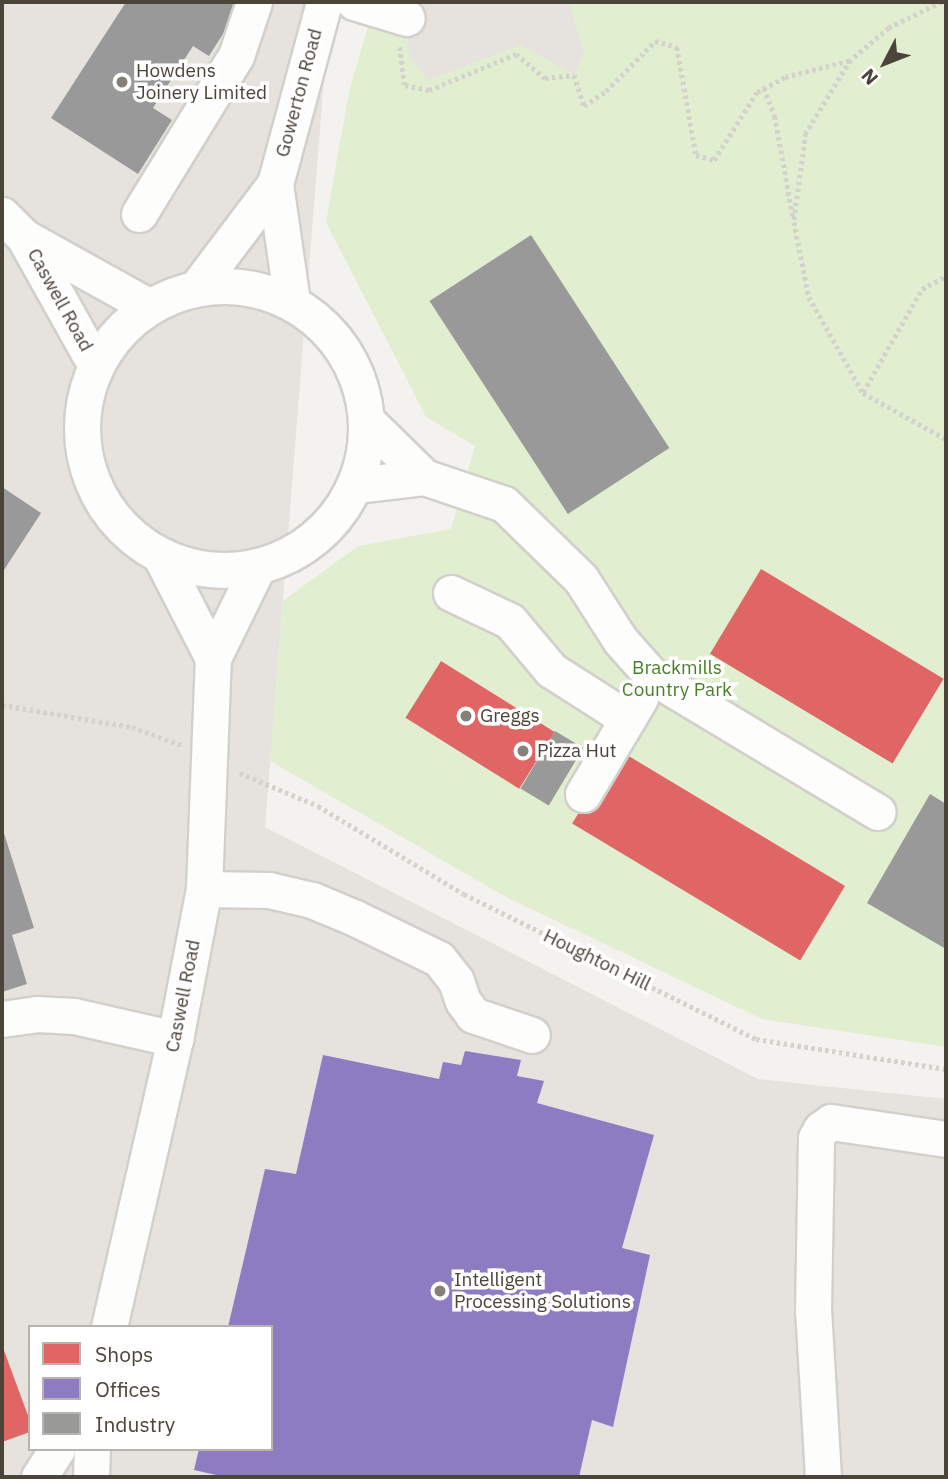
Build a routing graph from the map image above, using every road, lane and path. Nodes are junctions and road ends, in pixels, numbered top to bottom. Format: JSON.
{"nodes":[{"id":1,"x":254,"y":2,"type":"edge"},
{"id":2,"x":324,"y":2,"type":"edge"},
{"id":3,"x":354,"y":2,"type":"edge"},
{"id":4,"x":942,"y":2,"type":"edge"},
{"id":5,"x":403,"y":16,"type":"joint"},
{"id":6,"x":851,"y":60,"type":"junction"},
{"id":7,"x":764,"y":88,"type":"junction"},
{"id":8,"x":275,"y":184,"type":"junction"},
{"id":9,"x":139,"y":214,"type":"dead end"},
{"id":10,"x":794,"y":222,"type":"junction"},
{"id":11,"x":13,"y":226,"type":"edge"},
{"id":12,"x":946,"y":276,"type":"edge"},
{"id":13,"x":197,"y":287,"type":"junction"},
{"id":14,"x":292,"y":302,"type":"junction"},
{"id":15,"x":148,"y":306,"type":"junction"},
{"id":16,"x":95,"y":364,"type":"junction"},
{"id":17,"x":863,"y":393,"type":"junction"},
{"id":18,"x":367,"y":421,"type":"junction"},
{"id":19,"x":946,"y":439,"type":"edge"},
{"id":20,"x":424,"y":477,"type":"junction"},
{"id":21,"x":356,"y":485,"type":"junction"},
{"id":22,"x":161,"y":557,"type":"junction"},
{"id":23,"x":257,"y":568,"type":"junction"},
{"id":24,"x":451,"y":593,"type":"dead end"},
{"id":25,"x":213,"y":658,"type":"junction"},
{"id":26,"x":653,"y":677,"type":"junction"},
{"id":27,"x":2,"y":705,"type":"edge"},
{"id":28,"x":628,"y":719,"type":"junction"},
{"id":29,"x":188,"y":747,"type":"dead end"},
{"id":30,"x":271,"y":786,"type":"dead end"},
{"id":31,"x":583,"y":794,"type":"dead end"},
{"id":32,"x":878,"y":812,"type":"dead end"},
{"id":33,"x":204,"y":889,"type":"junction"},
{"id":34,"x":2,"y":1019,"type":"edge"},
{"id":35,"x":532,"y":1035,"type":"dead end"},
{"id":36,"x":175,"y":1039,"type":"junction"},
{"id":37,"x":946,"y":1069,"type":"edge"},
{"id":38,"x":946,"y":1139,"type":"edge"},
{"id":39,"x":108,"y":1325,"type":"edge"},
{"id":40,"x":56,"y":1451,"type":"edge"},
{"id":41,"x":92,"y":1451,"type":"edge"},
{"id":42,"x":39,"y":1477,"type":"edge"},
{"id":43,"x":90,"y":1477,"type":"edge"},
{"id":44,"x":823,"y":1477,"type":"edge"}],
"edges":[{"from":1,"to":9,"type":"street"},
{"from":2,"to":8,"type":"street","name":"Gowerton Road"},
{"from":3,"to":5,"type":"street"},
{"from":4,"to":6,"type":"path"},
{"from":5,"to":7,"type":"path"},
{"from":6,"to":7,"type":"path"},
{"from":6,"to":10,"type":"path"},
{"from":7,"to":10,"type":"path"},
{"from":8,"to":13,"type":"street","name":"Gowerton Road"},
{"from":8,"to":14,"type":"street","name":"Gowerton Road"},
{"from":10,"to":17,"type":"path"},
{"from":11,"to":15,"type":"street","name":"Caswell Road"},
{"from":11,"to":16,"type":"street","name":"Caswell Road"},
{"from":12,"to":17,"type":"path"},
{"from":13,"to":14,"type":"street"},
{"from":13,"to":15,"type":"street"},
{"from":14,"to":18,"type":"street"},
{"from":15,"to":16,"type":"street"},
{"from":16,"to":22,"type":"street"},
{"from":17,"to":19,"type":"path"},
{"from":18,"to":20,"type":"street"},
{"from":18,"to":21,"type":"street"},
{"from":20,"to":21,"type":"street"},
{"from":20,"to":26,"type":"street"},
{"from":21,"to":23,"type":"street"},
{"from":22,"to":23,"type":"street"},
{"from":22,"to":25,"type":"street","name":"Caswell Road"},
{"from":23,"to":25,"type":"street","name":"Caswell Road"},
{"from":24,"to":28,"type":"street"},
{"from":25,"to":33,"type":"street","name":"Caswell Road"},
{"from":26,"to":28,"type":"street"},
{"from":26,"to":32,"type":"street"},
{"from":27,"to":29,"type":"path"},
{"from":28,"to":31,"type":"street"},
{"from":30,"to":37,"type":"path","name":"Houghton Hill"},
{"from":33,"to":35,"type":"street"},
{"from":33,"to":36,"type":"street","name":"Caswell Road"},
{"from":34,"to":36,"type":"street"},
{"from":36,"to":39,"type":"street","name":"Caswell Road"},
{"from":38,"to":44,"type":"street"},
{"from":40,"to":42,"type":"street"},
{"from":41,"to":43,"type":"street"}]}
